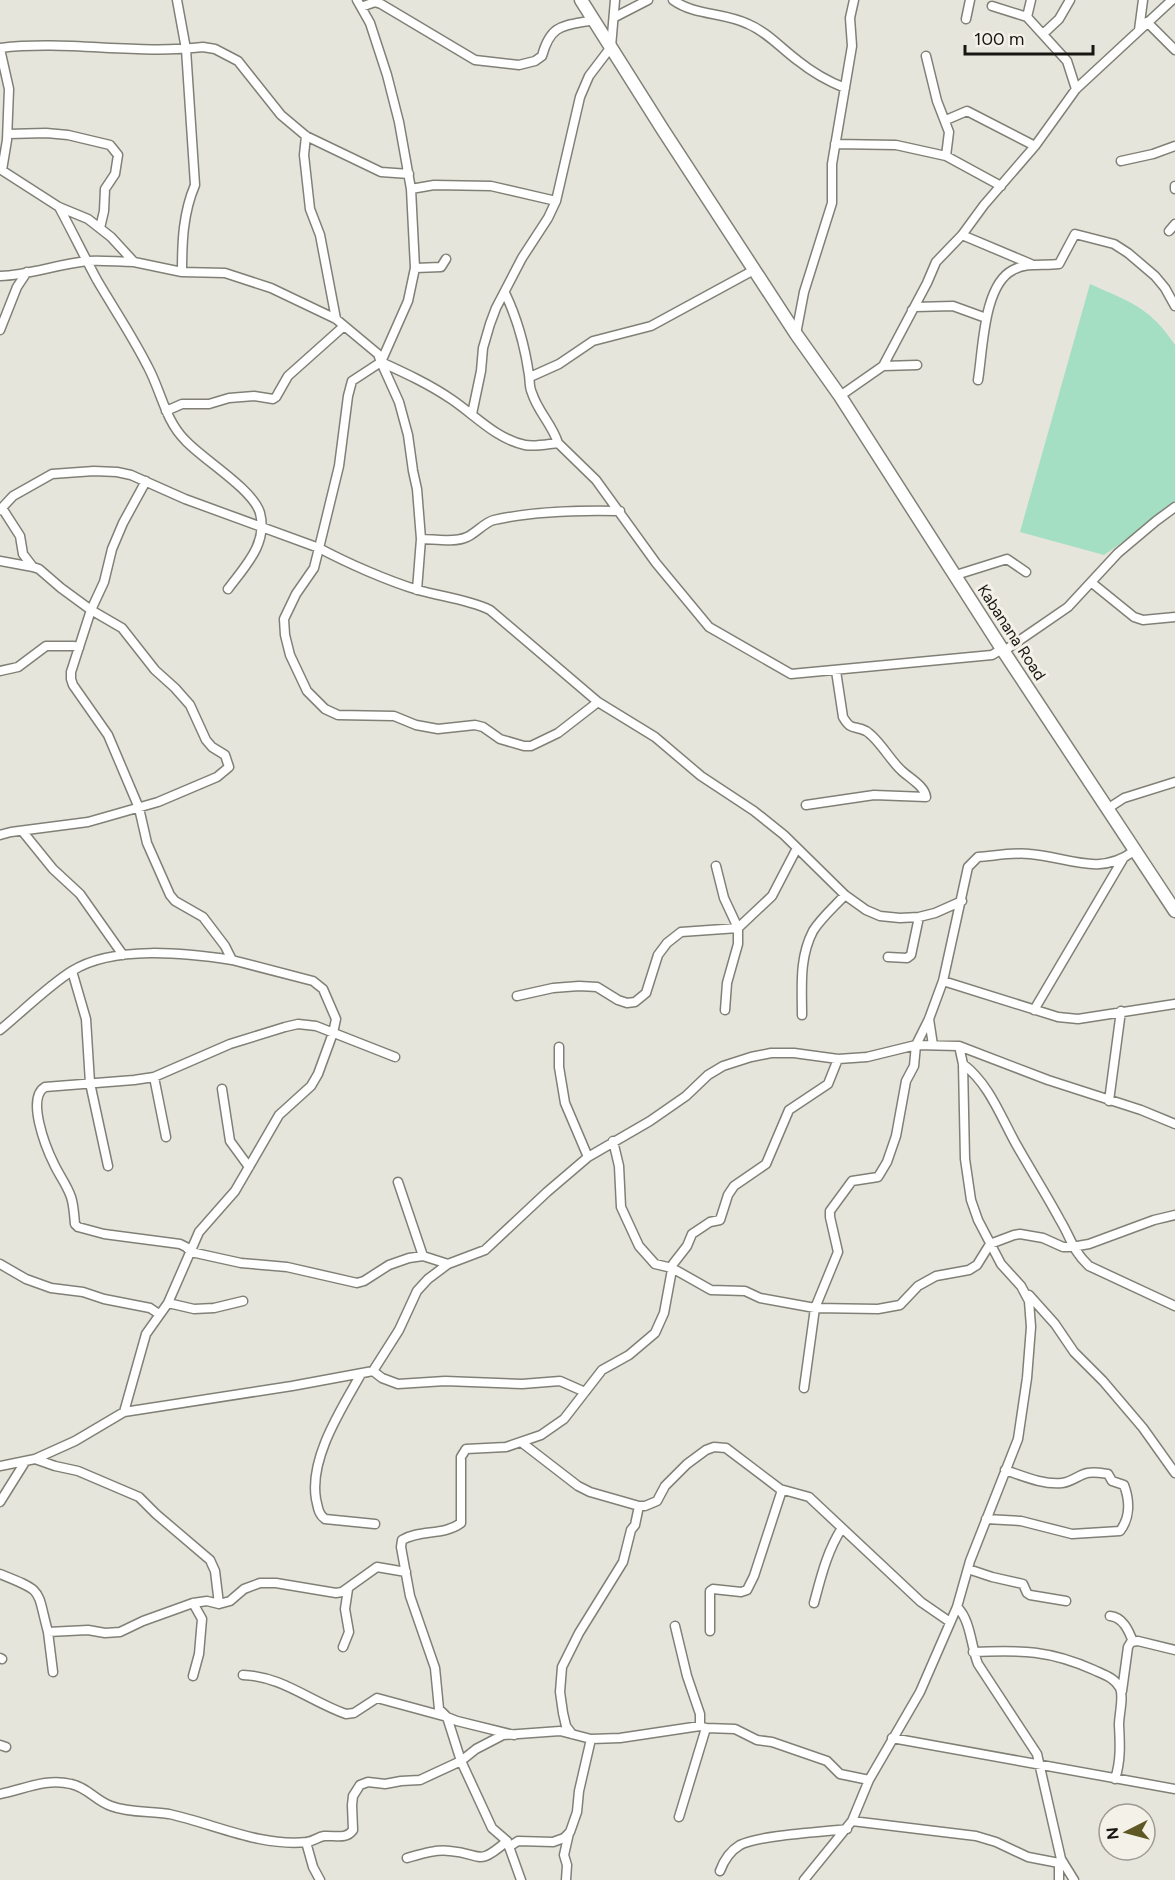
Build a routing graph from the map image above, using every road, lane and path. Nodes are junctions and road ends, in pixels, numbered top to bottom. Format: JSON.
{"nodes":[{"id":1,"x":177,"y":0,"type":"edge"},
{"id":2,"x":581,"y":0,"type":"edge"},
{"id":3,"x":615,"y":0,"type":"edge"},
{"id":4,"x":648,"y":0,"type":"edge"},
{"id":5,"x":673,"y":0,"type":"edge"},
{"id":6,"x":854,"y":0,"type":"edge"},
{"id":7,"x":970,"y":0,"type":"edge"},
{"id":8,"x":1031,"y":0,"type":"edge"},
{"id":9,"x":1070,"y":0,"type":"edge"},
{"id":10,"x":1143,"y":0,"type":"edge"},
{"id":11,"x":1172,"y":0,"type":"edge"},
{"id":12,"x":359,"y":3,"type":"edge"},
{"id":13,"x":992,"y":6,"type":"dead end"},
{"id":14,"x":615,"y":17,"type":"junction"},
{"id":15,"x":1027,"y":17,"type":"junction"},
{"id":16,"x":966,"y":18,"type":"dead end"},
{"id":17,"x":594,"y":20,"type":"junction"},
{"id":18,"x":1147,"y":22,"type":"junction"},
{"id":19,"x":1139,"y":30,"type":"junction"},
{"id":20,"x":1043,"y":34,"type":"junction"},
{"id":21,"x":611,"y":47,"type":"junction"},
{"id":22,"x":0,"y":49,"type":"edge"},
{"id":23,"x":186,"y":49,"type":"junction"},
{"id":24,"x":1175,"y":50,"type":"edge"},
{"id":25,"x":926,"y":56,"type":"dead end"},
{"id":26,"x":845,"y":88,"type":"junction"},
{"id":27,"x":1076,"y":89,"type":"junction"},
{"id":28,"x":946,"y":120,"type":"junction"},
{"id":29,"x":8,"y":134,"type":"junction"},
{"id":30,"x":306,"y":136,"type":"junction"},
{"id":31,"x":835,"y":144,"type":"junction"},
{"id":32,"x":1035,"y":146,"type":"junction"},
{"id":33,"x":1175,"y":146,"type":"edge"},
{"id":34,"x":946,"y":156,"type":"junction"},
{"id":35,"x":1120,"y":161,"type":"dead end"},
{"id":36,"x":1,"y":169,"type":"edge"},
{"id":37,"x":409,"y":174,"type":"junction"},
{"id":38,"x":1001,"y":186,"type":"junction"},
{"id":39,"x":411,"y":189,"type":"junction"},
{"id":40,"x":556,"y":201,"type":"junction"},
{"id":41,"x":59,"y":207,"type":"junction"},
{"id":42,"x":100,"y":228,"type":"junction"},
{"id":43,"x":962,"y":235,"type":"junction"},
{"id":44,"x":446,"y":260,"type":"dead end"},
{"id":45,"x":88,"y":261,"type":"junction"},
{"id":46,"x":134,"y":262,"type":"junction"},
{"id":47,"x":1032,"y":264,"type":"junction"},
{"id":48,"x":415,"y":268,"type":"junction"},
{"id":49,"x":754,"y":270,"type":"junction"},
{"id":50,"x":27,"y":272,"type":"junction"},
{"id":51,"x":182,"y":272,"type":"junction"},
{"id":52,"x":0,"y":276,"type":"edge"},
{"id":53,"x":506,"y":293,"type":"junction"},
{"id":54,"x":1175,"y":306,"type":"edge"},
{"id":55,"x":910,"y":313,"type":"junction"},
{"id":56,"x":986,"y":318,"type":"junction"},
{"id":57,"x":336,"y":319,"type":"junction"},
{"id":58,"x":344,"y":326,"type":"junction"},
{"id":59,"x":0,"y":330,"type":"edge"},
{"id":60,"x":796,"y":334,"type":"junction"},
{"id":61,"x":381,"y":362,"type":"junction"},
{"id":62,"x":917,"y":365,"type":"dead end"},
{"id":63,"x":883,"y":366,"type":"junction"},
{"id":64,"x":530,"y":376,"type":"junction"},
{"id":65,"x":978,"y":380,"type":"dead end"},
{"id":66,"x":840,"y":396,"type":"junction"},
{"id":67,"x":166,"y":411,"type":"junction"},
{"id":68,"x":472,"y":414,"type":"junction"},
{"id":69,"x":558,"y":443,"type":"junction"},
{"id":70,"x":146,"y":481,"type":"junction"},
{"id":71,"x":1175,"y":507,"type":"edge"},
{"id":72,"x":1,"y":509,"type":"edge"},
{"id":73,"x":620,"y":511,"type":"junction"},
{"id":74,"x":262,"y":526,"type":"junction"},
{"id":75,"x":421,"y":539,"type":"junction"},
{"id":76,"x":319,"y":548,"type":"junction"},
{"id":77,"x":0,"y":561,"type":"edge"},
{"id":78,"x":33,"y":567,"type":"junction"},
{"id":79,"x":1026,"y":572,"type":"dead end"},
{"id":80,"x":956,"y":575,"type":"junction"},
{"id":81,"x":1092,"y":583,"type":"junction"},
{"id":82,"x":228,"y":590,"type":"dead end"},
{"id":83,"x":417,"y":590,"type":"junction"},
{"id":84,"x":91,"y":610,"type":"junction"},
{"id":85,"x":1175,"y":617,"type":"edge"},
{"id":86,"x":79,"y":648,"type":"junction"},
{"id":87,"x":1003,"y":650,"type":"junction"},
{"id":88,"x":0,"y":671,"type":"edge"},
{"id":89,"x":836,"y":671,"type":"junction"},
{"id":90,"x":598,"y":702,"type":"junction"},
{"id":91,"x":1175,"y":782,"type":"edge"},
{"id":92,"x":806,"y":805,"type":"dead end"},
{"id":93,"x":139,"y":808,"type":"junction"},
{"id":94,"x":1107,"y":809,"type":"junction"},
{"id":95,"x":23,"y":832,"type":"junction"},
{"id":96,"x":0,"y":835,"type":"edge"},
{"id":97,"x":797,"y":848,"type":"junction"},
{"id":98,"x":1134,"y":851,"type":"junction"},
{"id":99,"x":1123,"y":859,"type":"junction"},
{"id":100,"x":716,"y":866,"type":"dead end"},
{"id":101,"x":845,"y":895,"type":"junction"},
{"id":102,"x":962,"y":901,"type":"junction"},
{"id":103,"x":1175,"y":911,"type":"edge"},
{"id":104,"x":919,"y":917,"type":"junction"},
{"id":105,"x":738,"y":928,"type":"junction"},
{"id":106,"x":123,"y":955,"type":"junction"},
{"id":107,"x":888,"y":957,"type":"dead end"},
{"id":108,"x":232,"y":960,"type":"junction"},
{"id":109,"x":72,"y":972,"type":"junction"},
{"id":110,"x":943,"y":981,"type":"junction"},
{"id":111,"x":517,"y":996,"type":"dead end"},
{"id":112,"x":1175,"y":1004,"type":"edge"},
{"id":113,"x":725,"y":1010,"type":"dead end"},
{"id":114,"x":1034,"y":1010,"type":"junction"},
{"id":115,"x":1121,"y":1011,"type":"junction"},
{"id":116,"x":802,"y":1016,"type":"dead end"},
{"id":117,"x":929,"y":1019,"type":"junction"},
{"id":118,"x":0,"y":1030,"type":"edge"},
{"id":119,"x":333,"y":1033,"type":"junction"},
{"id":120,"x":916,"y":1045,"type":"junction"},
{"id":121,"x":933,"y":1045,"type":"junction"},
{"id":122,"x":959,"y":1046,"type":"junction"},
{"id":123,"x":559,"y":1047,"type":"dead end"},
{"id":124,"x":395,"y":1057,"type":"dead end"},
{"id":125,"x":838,"y":1059,"type":"junction"},
{"id":126,"x":963,"y":1064,"type":"junction"},
{"id":127,"x":154,"y":1077,"type":"junction"},
{"id":128,"x":90,"y":1083,"type":"junction"},
{"id":129,"x":222,"y":1089,"type":"dead end"},
{"id":130,"x":1109,"y":1101,"type":"junction"},
{"id":131,"x":1175,"y":1124,"type":"edge"},
{"id":132,"x":166,"y":1137,"type":"dead end"},
{"id":133,"x":613,"y":1141,"type":"junction"},
{"id":134,"x":588,"y":1157,"type":"junction"},
{"id":135,"x":108,"y":1166,"type":"dead end"},
{"id":136,"x":249,"y":1167,"type":"junction"},
{"id":137,"x":398,"y":1182,"type":"dead end"},
{"id":138,"x":1175,"y":1215,"type":"edge"},
{"id":139,"x":990,"y":1244,"type":"junction"},
{"id":140,"x":1072,"y":1247,"type":"junction"},
{"id":141,"x":191,"y":1252,"type":"junction"},
{"id":142,"x":423,"y":1256,"type":"junction"},
{"id":143,"x":0,"y":1264,"type":"edge"},
{"id":144,"x":448,"y":1264,"type":"junction"},
{"id":145,"x":672,"y":1268,"type":"junction"},
{"id":146,"x":1021,"y":1286,"type":"junction"},
{"id":147,"x":243,"y":1301,"type":"dead end"},
{"id":148,"x":168,"y":1303,"type":"junction"},
{"id":149,"x":1175,"y":1306,"type":"edge"},
{"id":150,"x":815,"y":1308,"type":"junction"},
{"id":151,"x":159,"y":1314,"type":"junction"},
{"id":152,"x":373,"y":1371,"type":"junction"},
{"id":153,"x":361,"y":1374,"type":"junction"},
{"id":154,"x":804,"y":1388,"type":"dead end"},
{"id":155,"x":585,"y":1392,"type":"junction"},
{"id":156,"x":124,"y":1413,"type":"junction"},
{"id":157,"x":521,"y":1442,"type":"junction"},
{"id":158,"x":35,"y":1459,"type":"junction"},
{"id":159,"x":25,"y":1462,"type":"junction"},
{"id":160,"x":0,"y":1466,"type":"edge"},
{"id":161,"x":1005,"y":1470,"type":"junction"},
{"id":162,"x":1175,"y":1473,"type":"edge"},
{"id":163,"x":782,"y":1490,"type":"junction"},
{"id":164,"x":0,"y":1502,"type":"edge"},
{"id":165,"x":639,"y":1506,"type":"junction"},
{"id":166,"x":986,"y":1519,"type":"junction"},
{"id":167,"x":375,"y":1524,"type":"dead end"},
{"id":168,"x":842,"y":1528,"type":"junction"},
{"id":169,"x":968,"y":1569,"type":"junction"},
{"id":170,"x":406,"y":1572,"type":"junction"},
{"id":171,"x":0,"y":1574,"type":"edge"},
{"id":172,"x":348,"y":1589,"type":"junction"},
{"id":173,"x":1066,"y":1601,"type":"dead end"},
{"id":174,"x":193,"y":1603,"type":"junction"},
{"id":175,"x":814,"y":1603,"type":"dead end"},
{"id":176,"x":219,"y":1604,"type":"junction"},
{"id":177,"x":957,"y":1607,"type":"junction"},
{"id":178,"x":1110,"y":1616,"type":"dead end"},
{"id":179,"x":950,"y":1622,"type":"junction"},
{"id":180,"x":675,"y":1626,"type":"dead end"},
{"id":181,"x":710,"y":1631,"type":"dead end"},
{"id":182,"x":48,"y":1632,"type":"junction"},
{"id":183,"x":1133,"y":1642,"type":"junction"},
{"id":184,"x":343,"y":1647,"type":"dead end"},
{"id":185,"x":1175,"y":1650,"type":"edge"},
{"id":186,"x":973,"y":1652,"type":"junction"},
{"id":187,"x":53,"y":1672,"type":"dead end"},
{"id":188,"x":243,"y":1675,"type":"dead end"},
{"id":189,"x":193,"y":1676,"type":"dead end"},
{"id":190,"x":1122,"y":1691,"type":"junction"},
{"id":191,"x":447,"y":1717,"type":"junction"},
{"id":192,"x":703,"y":1727,"type":"junction"},
{"id":193,"x":573,"y":1734,"type":"junction"},
{"id":194,"x":514,"y":1735,"type":"junction"},
{"id":195,"x":591,"y":1738,"type":"junction"},
{"id":196,"x":892,"y":1738,"type":"junction"},
{"id":197,"x":461,"y":1761,"type":"junction"},
{"id":198,"x":1039,"y":1765,"type":"junction"},
{"id":199,"x":1115,"y":1779,"type":"junction"},
{"id":200,"x":869,"y":1780,"type":"junction"},
{"id":201,"x":1175,"y":1789,"type":"edge"},
{"id":202,"x":0,"y":1794,"type":"edge"},
{"id":203,"x":679,"y":1817,"type":"dead end"},
{"id":204,"x":850,"y":1825,"type":"junction"},
{"id":205,"x":570,"y":1832,"type":"junction"},
{"id":206,"x":306,"y":1842,"type":"junction"},
{"id":207,"x":508,"y":1844,"type":"junction"},
{"id":208,"x":407,"y":1858,"type":"dead end"},
{"id":209,"x":1060,"y":1861,"type":"junction"},
{"id":210,"x":720,"y":1871,"type":"dead end"},
{"id":211,"x":320,"y":1880,"type":"edge"},
{"id":212,"x":521,"y":1880,"type":"edge"},
{"id":213,"x":566,"y":1880,"type":"edge"},
{"id":214,"x":804,"y":1880,"type":"edge"},
{"id":215,"x":1059,"y":1880,"type":"edge"},
{"id":216,"x":1074,"y":1880,"type":"edge"}],
"edges":[{"from":1,"to":23,"type":"street"},
{"from":2,"to":17,"type":"street","name":"Kabanana Road"},
{"from":3,"to":14,"type":"street"},
{"from":4,"to":14,"type":"street"},
{"from":5,"to":26,"type":"street"},
{"from":6,"to":26,"type":"street"},
{"from":7,"to":16,"type":"street"},
{"from":8,"to":15,"type":"street"},
{"from":9,"to":20,"type":"street"},
{"from":10,"to":19,"type":"street"},
{"from":11,"to":18,"type":"street"},
{"from":12,"to":17,"type":"street"},
{"from":12,"to":37,"type":"street"},
{"from":13,"to":15,"type":"street"},
{"from":14,"to":21,"type":"street"},
{"from":15,"to":20,"type":"street"},
{"from":17,"to":21,"type":"street","name":"Kabanana Road"},
{"from":18,"to":19,"type":"street"},
{"from":18,"to":24,"type":"street"},
{"from":19,"to":27,"type":"street"},
{"from":20,"to":27,"type":"street"},
{"from":21,"to":40,"type":"street"},
{"from":21,"to":49,"type":"street","name":"Kabanana Road"},
{"from":22,"to":23,"type":"street"},
{"from":22,"to":29,"type":"street"},
{"from":23,"to":30,"type":"street"},
{"from":23,"to":51,"type":"street"},
{"from":25,"to":28,"type":"street"},
{"from":26,"to":31,"type":"street"},
{"from":27,"to":32,"type":"street"},
{"from":28,"to":32,"type":"street"},
{"from":28,"to":34,"type":"street"},
{"from":29,"to":36,"type":"street"},
{"from":29,"to":42,"type":"street"},
{"from":30,"to":37,"type":"street"},
{"from":30,"to":57,"type":"street"},
{"from":31,"to":34,"type":"street"},
{"from":31,"to":60,"type":"street"},
{"from":32,"to":38,"type":"street"},
{"from":33,"to":35,"type":"street"},
{"from":34,"to":38,"type":"street"},
{"from":36,"to":41,"type":"street"},
{"from":37,"to":39,"type":"street"},
{"from":38,"to":43,"type":"street"},
{"from":39,"to":40,"type":"street"},
{"from":39,"to":48,"type":"street"},
{"from":40,"to":53,"type":"street"},
{"from":41,"to":42,"type":"street"},
{"from":41,"to":45,"type":"street"},
{"from":42,"to":46,"type":"street"},
{"from":43,"to":47,"type":"street"},
{"from":43,"to":55,"type":"street"},
{"from":44,"to":48,"type":"street"},
{"from":45,"to":46,"type":"street"},
{"from":45,"to":50,"type":"street"},
{"from":45,"to":67,"type":"street"},
{"from":46,"to":51,"type":"street"},
{"from":47,"to":54,"type":"street"},
{"from":47,"to":56,"type":"street"},
{"from":48,"to":61,"type":"street"},
{"from":49,"to":60,"type":"street","name":"Kabanana Road"},
{"from":49,"to":64,"type":"street"},
{"from":50,"to":52,"type":"street"},
{"from":50,"to":59,"type":"street"},
{"from":51,"to":57,"type":"street"},
{"from":53,"to":64,"type":"street"},
{"from":53,"to":68,"type":"street"},
{"from":55,"to":56,"type":"street"},
{"from":55,"to":63,"type":"street"},
{"from":56,"to":65,"type":"street"},
{"from":57,"to":58,"type":"street"},
{"from":58,"to":61,"type":"street"},
{"from":58,"to":67,"type":"street"},
{"from":60,"to":66,"type":"street","name":"Kabanana Road"},
{"from":61,"to":68,"type":"street"},
{"from":61,"to":75,"type":"street"},
{"from":61,"to":76,"type":"street"},
{"from":62,"to":63,"type":"street"},
{"from":63,"to":66,"type":"street"},
{"from":64,"to":69,"type":"street"},
{"from":66,"to":80,"type":"street","name":"Kabanana Road"},
{"from":67,"to":74,"type":"street"},
{"from":68,"to":69,"type":"street"},
{"from":69,"to":73,"type":"street"},
{"from":70,"to":72,"type":"street"},
{"from":70,"to":74,"type":"street"},
{"from":70,"to":84,"type":"street"},
{"from":71,"to":81,"type":"street"},
{"from":72,"to":78,"type":"street"},
{"from":73,"to":75,"type":"street"},
{"from":73,"to":89,"type":"street"},
{"from":74,"to":76,"type":"street"},
{"from":74,"to":82,"type":"street"},
{"from":75,"to":83,"type":"street"},
{"from":76,"to":83,"type":"street"},
{"from":76,"to":90,"type":"street"},
{"from":77,"to":78,"type":"street"},
{"from":78,"to":84,"type":"street"},
{"from":79,"to":80,"type":"street"},
{"from":80,"to":87,"type":"street","name":"Kabanana Road"},
{"from":81,"to":85,"type":"street"},
{"from":81,"to":87,"type":"street"},
{"from":83,"to":90,"type":"street"},
{"from":84,"to":86,"type":"street"},
{"from":84,"to":93,"type":"street"},
{"from":86,"to":88,"type":"street"},
{"from":86,"to":93,"type":"street"},
{"from":87,"to":89,"type":"street"},
{"from":87,"to":94,"type":"street","name":"Kabanana Road"},
{"from":89,"to":92,"type":"street"},
{"from":90,"to":97,"type":"street"},
{"from":91,"to":94,"type":"street"},
{"from":93,"to":95,"type":"street"},
{"from":93,"to":108,"type":"street"},
{"from":94,"to":98,"type":"street","name":"Kabanana Road"},
{"from":95,"to":96,"type":"street"},
{"from":95,"to":106,"type":"street"},
{"from":97,"to":101,"type":"street"},
{"from":97,"to":105,"type":"street"},
{"from":98,"to":99,"type":"street"},
{"from":98,"to":103,"type":"street","name":"Kabanana Road"},
{"from":99,"to":102,"type":"street"},
{"from":99,"to":114,"type":"street"},
{"from":100,"to":105,"type":"street"},
{"from":101,"to":104,"type":"street"},
{"from":101,"to":116,"type":"street"},
{"from":102,"to":104,"type":"street"},
{"from":102,"to":110,"type":"street"},
{"from":104,"to":107,"type":"street"},
{"from":105,"to":111,"type":"street"},
{"from":105,"to":113,"type":"street"},
{"from":106,"to":108,"type":"street"},
{"from":106,"to":109,"type":"street"},
{"from":108,"to":119,"type":"street"},
{"from":109,"to":118,"type":"street"},
{"from":109,"to":128,"type":"street"},
{"from":110,"to":114,"type":"street"},
{"from":110,"to":117,"type":"street"},
{"from":112,"to":115,"type":"street"},
{"from":114,"to":115,"type":"street"},
{"from":115,"to":130,"type":"street"},
{"from":117,"to":120,"type":"street"},
{"from":117,"to":121,"type":"street"},
{"from":119,"to":124,"type":"street"},
{"from":119,"to":127,"type":"street"},
{"from":119,"to":136,"type":"street"},
{"from":120,"to":121,"type":"street"},
{"from":120,"to":125,"type":"street"},
{"from":120,"to":150,"type":"street"},
{"from":121,"to":122,"type":"street"},
{"from":122,"to":126,"type":"street"},
{"from":122,"to":130,"type":"street"},
{"from":123,"to":134,"type":"street"},
{"from":125,"to":133,"type":"street"},
{"from":125,"to":145,"type":"street"},
{"from":126,"to":139,"type":"street"},
{"from":126,"to":140,"type":"street"},
{"from":127,"to":128,"type":"street"},
{"from":127,"to":132,"type":"street"},
{"from":128,"to":135,"type":"street"},
{"from":128,"to":141,"type":"street"},
{"from":129,"to":136,"type":"street"},
{"from":130,"to":131,"type":"street"},
{"from":133,"to":134,"type":"street"},
{"from":133,"to":145,"type":"street"},
{"from":134,"to":144,"type":"street"},
{"from":136,"to":141,"type":"street"},
{"from":137,"to":142,"type":"street"},
{"from":138,"to":140,"type":"street"},
{"from":139,"to":140,"type":"street"},
{"from":139,"to":146,"type":"street"},
{"from":139,"to":150,"type":"street"},
{"from":140,"to":149,"type":"street"},
{"from":141,"to":142,"type":"street"},
{"from":141,"to":148,"type":"street"},
{"from":142,"to":144,"type":"street"},
{"from":143,"to":151,"type":"street"},
{"from":144,"to":152,"type":"street"},
{"from":145,"to":150,"type":"street"},
{"from":145,"to":155,"type":"street"},
{"from":146,"to":161,"type":"street"},
{"from":146,"to":162,"type":"street"},
{"from":147,"to":148,"type":"street"},
{"from":148,"to":151,"type":"street"},
{"from":150,"to":154,"type":"street"},
{"from":151,"to":156,"type":"street"},
{"from":152,"to":153,"type":"street"},
{"from":152,"to":155,"type":"street"},
{"from":153,"to":156,"type":"street"},
{"from":153,"to":167,"type":"street"},
{"from":155,"to":157,"type":"street"},
{"from":156,"to":158,"type":"street"},
{"from":157,"to":165,"type":"street"},
{"from":157,"to":170,"type":"street"},
{"from":158,"to":159,"type":"street"},
{"from":158,"to":176,"type":"street"},
{"from":159,"to":160,"type":"street"},
{"from":159,"to":164,"type":"street"},
{"from":161,"to":166,"type":"street"},
{"from":161,"to":166,"type":"street"},
{"from":163,"to":165,"type":"street"},
{"from":163,"to":168,"type":"street"},
{"from":163,"to":181,"type":"street"},
{"from":165,"to":193,"type":"street"},
{"from":166,"to":169,"type":"street"},
{"from":168,"to":175,"type":"street"},
{"from":168,"to":179,"type":"street"},
{"from":169,"to":173,"type":"street"},
{"from":169,"to":177,"type":"street"},
{"from":170,"to":172,"type":"street"},
{"from":170,"to":191,"type":"street"},
{"from":171,"to":182,"type":"street"},
{"from":172,"to":176,"type":"street"},
{"from":172,"to":184,"type":"street"},
{"from":174,"to":176,"type":"street"},
{"from":174,"to":182,"type":"street"},
{"from":174,"to":189,"type":"street"},
{"from":177,"to":179,"type":"street"},
{"from":177,"to":186,"type":"street"},
{"from":178,"to":183,"type":"street"},
{"from":179,"to":196,"type":"street"},
{"from":180,"to":192,"type":"street"},
{"from":182,"to":187,"type":"street"},
{"from":183,"to":185,"type":"street"},
{"from":183,"to":190,"type":"street"},
{"from":186,"to":190,"type":"street"},
{"from":186,"to":198,"type":"street"},
{"from":188,"to":191,"type":"street"},
{"from":190,"to":199,"type":"street"},
{"from":191,"to":194,"type":"street"},
{"from":191,"to":197,"type":"street"},
{"from":192,"to":195,"type":"street"},
{"from":192,"to":200,"type":"street"},
{"from":192,"to":203,"type":"street"},
{"from":193,"to":194,"type":"street"},
{"from":193,"to":195,"type":"street"},
{"from":194,"to":197,"type":"street"},
{"from":195,"to":205,"type":"street"},
{"from":196,"to":198,"type":"street"},
{"from":196,"to":200,"type":"street"},
{"from":197,"to":206,"type":"street"},
{"from":197,"to":207,"type":"street"},
{"from":198,"to":199,"type":"street"},
{"from":198,"to":209,"type":"street"},
{"from":199,"to":201,"type":"street"},
{"from":200,"to":204,"type":"street"},
{"from":202,"to":206,"type":"street"},
{"from":204,"to":209,"type":"street"},
{"from":204,"to":210,"type":"street"},
{"from":204,"to":214,"type":"street"},
{"from":205,"to":207,"type":"street"},
{"from":205,"to":213,"type":"street"},
{"from":206,"to":211,"type":"street"},
{"from":207,"to":208,"type":"street"},
{"from":207,"to":212,"type":"street"},
{"from":209,"to":215,"type":"street"},
{"from":209,"to":216,"type":"street"}]}
